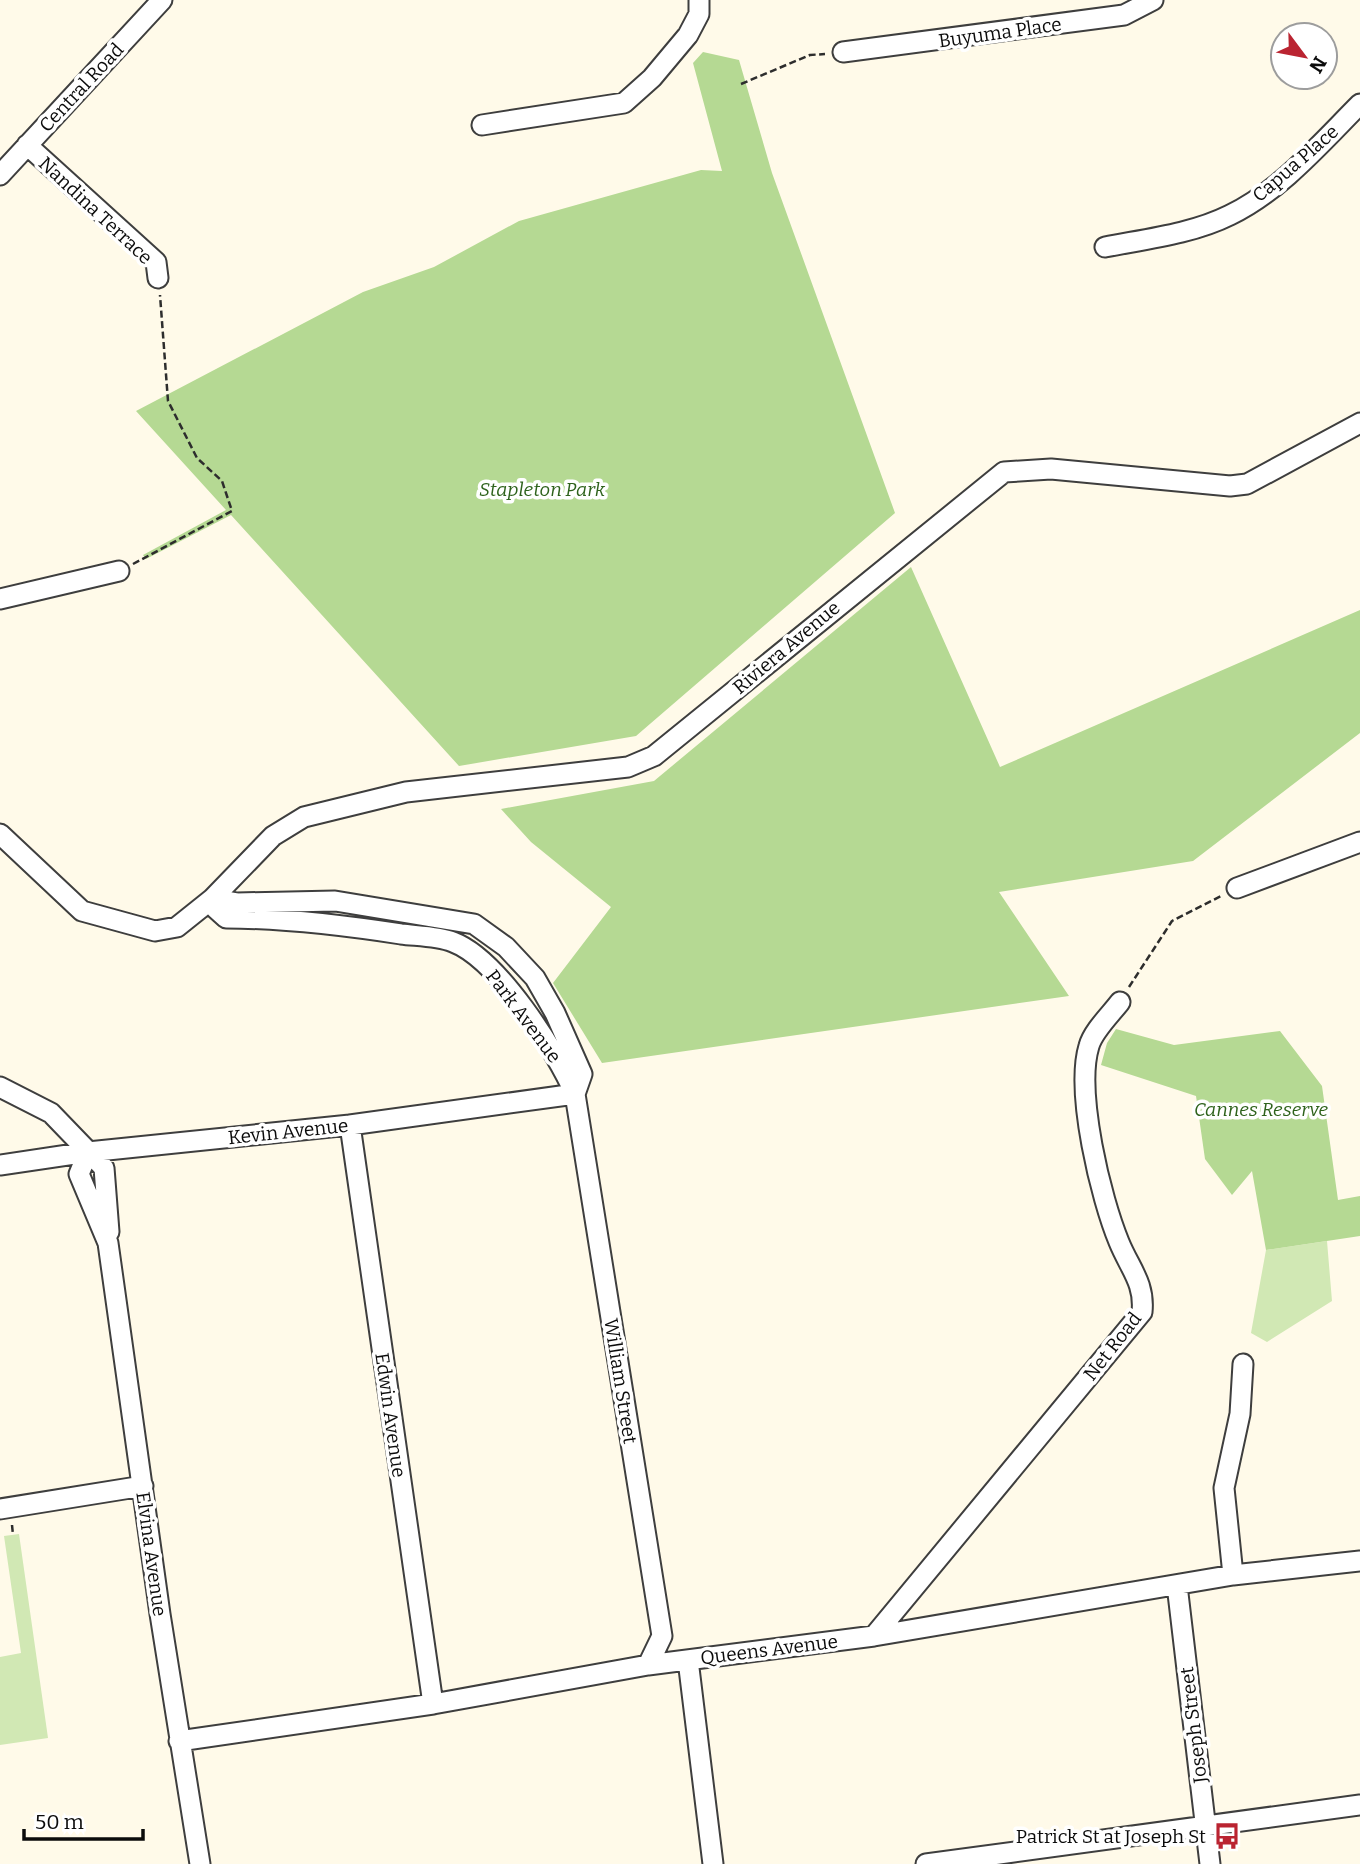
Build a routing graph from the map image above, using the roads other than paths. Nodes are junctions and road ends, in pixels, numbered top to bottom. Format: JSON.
{"nodes":[{"id":1,"x":162,"y":0,"type":"edge"},
{"id":2,"x":699,"y":0,"type":"edge"},
{"id":3,"x":1153,"y":0,"type":"edge"},
{"id":4,"x":843,"y":52,"type":"road end"},
{"id":5,"x":1360,"y":104,"type":"edge"},
{"id":6,"x":482,"y":125,"type":"dead end"},
{"id":7,"x":27,"y":145,"type":"junction"},
{"id":8,"x":0,"y":175,"type":"edge"},
{"id":9,"x":1105,"y":247,"type":"dead end"},
{"id":10,"x":158,"y":278,"type":"road end"},
{"id":11,"x":1360,"y":424,"type":"edge"},
{"id":12,"x":119,"y":571,"type":"road end"},
{"id":13,"x":0,"y":599,"type":"edge"},
{"id":14,"x":0,"y":834,"type":"edge"},
{"id":15,"x":1360,"y":842,"type":"edge"},
{"id":16,"x":1237,"y":888,"type":"road end"},
{"id":17,"x":212,"y":899,"type":"junction"},
{"id":18,"x":1120,"y":1002,"type":"road end"},
{"id":19,"x":0,"y":1087,"type":"edge"},
{"id":20,"x":575,"y":1094,"type":"junction"},
{"id":21,"x":349,"y":1125,"type":"junction"},
{"id":22,"x":88,"y":1152,"type":"junction"},
{"id":23,"x":0,"y":1165,"type":"edge"},
{"id":24,"x":1242,"y":1364,"type":"dead end"},
{"id":25,"x":143,"y":1486,"type":"junction"},
{"id":26,"x":0,"y":1509,"type":"edge"},
{"id":27,"x":1360,"y":1561,"type":"edge"},
{"id":28,"x":1233,"y":1575,"type":"junction"},
{"id":29,"x":1177,"y":1585,"type":"junction"},
{"id":30,"x":874,"y":1636,"type":"junction"},
{"id":31,"x":688,"y":1660,"type":"junction"},
{"id":32,"x":648,"y":1665,"type":"junction"},
{"id":33,"x":433,"y":1704,"type":"junction"},
{"id":34,"x":179,"y":1741,"type":"junction"},
{"id":35,"x":1360,"y":1805,"type":"edge"},
{"id":36,"x":1205,"y":1828,"type":"junction"},
{"id":37,"x":200,"y":1864,"type":"edge"},
{"id":38,"x":713,"y":1864,"type":"edge"},
{"id":39,"x":926,"y":1864,"type":"edge"},
{"id":40,"x":1210,"y":1864,"type":"edge"}],
"edges":[{"from":1,"to":7,"type":"street","name":"Central Road"},
{"from":2,"to":6,"type":"street"},
{"from":3,"to":4,"type":"street","name":"Buyuma Place"},
{"from":5,"to":9,"type":"street","name":"Capua Place"},
{"from":7,"to":8,"type":"street","name":"Central Road"},
{"from":7,"to":10,"type":"street","name":"Nandina Terrace"},
{"from":11,"to":17,"type":"street","name":"Riviera Avenue"},
{"from":12,"to":13,"type":"street"},
{"from":14,"to":17,"type":"street"},
{"from":15,"to":16,"type":"street"},
{"from":17,"to":20,"type":"street","name":"Park Avenue"},
{"from":17,"to":20,"type":"street","name":"Park Avenue"},
{"from":18,"to":30,"type":"street","name":"Net Road"},
{"from":19,"to":22,"type":"street"},
{"from":20,"to":21,"type":"street","name":"Kevin Avenue"},
{"from":20,"to":32,"type":"street","name":"William Street"},
{"from":21,"to":22,"type":"street","name":"Kevin Avenue"},
{"from":21,"to":33,"type":"street","name":"Edwin Avenue"},
{"from":22,"to":23,"type":"street","name":"Kevin Avenue"},
{"from":22,"to":25,"type":"street","name":"Elvina Avenue"},
{"from":24,"to":28,"type":"street"},
{"from":25,"to":26,"type":"street"},
{"from":25,"to":34,"type":"street","name":"Elvina Avenue"},
{"from":27,"to":28,"type":"street","name":"Queens Avenue"},
{"from":28,"to":29,"type":"street","name":"Queens Avenue"},
{"from":29,"to":30,"type":"street","name":"Queens Avenue"},
{"from":29,"to":36,"type":"street","name":"Joseph Street"},
{"from":30,"to":31,"type":"street","name":"Queens Avenue"},
{"from":31,"to":32,"type":"street","name":"Queens Avenue"},
{"from":31,"to":38,"type":"street"},
{"from":32,"to":33,"type":"street","name":"Queens Avenue"},
{"from":33,"to":34,"type":"street","name":"Queens Avenue"},
{"from":34,"to":37,"type":"street","name":"Elvina Avenue"},
{"from":35,"to":36,"type":"street"},
{"from":36,"to":39,"type":"street"},
{"from":36,"to":40,"type":"street","name":"Joseph Street"}]}
